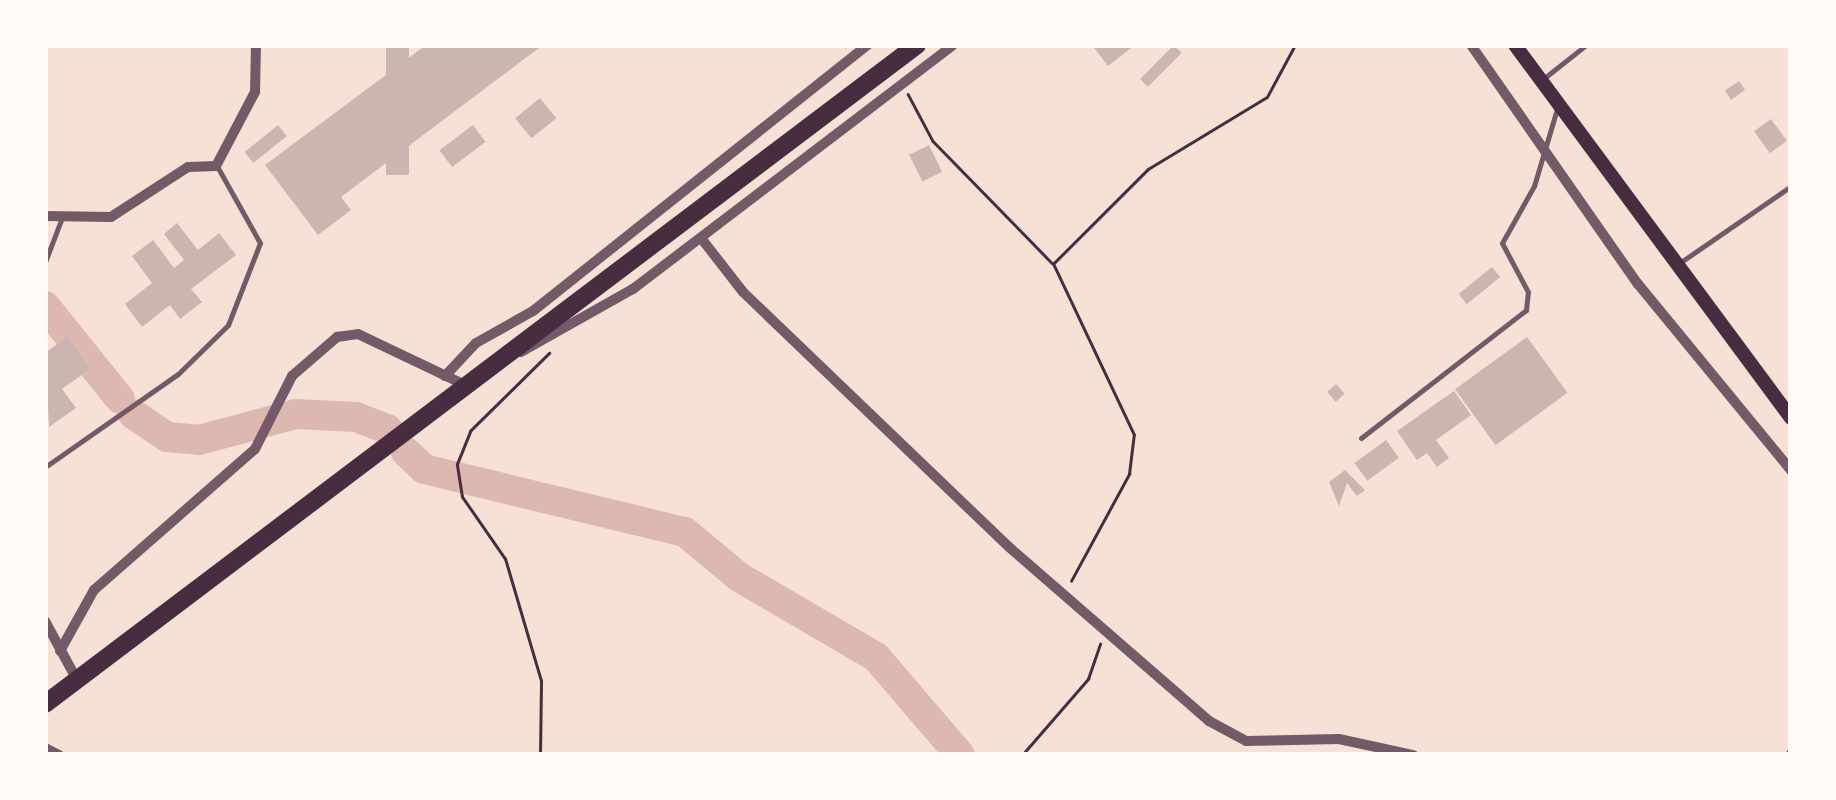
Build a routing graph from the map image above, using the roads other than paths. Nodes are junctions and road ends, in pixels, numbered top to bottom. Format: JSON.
{"nodes":[{"id":1,"x":256,"y":45,"type":"edge"},
{"id":2,"x":868,"y":45,"type":"edge"},
{"id":3,"x":917,"y":45,"type":"edge"},
{"id":4,"x":953,"y":45,"type":"edge"},
{"id":5,"x":1472,"y":45,"type":"edge"},
{"id":6,"x":1515,"y":45,"type":"edge"},
{"id":7,"x":1586,"y":45,"type":"edge"},
{"id":8,"x":1540,"y":81,"type":"junction"},
{"id":9,"x":1559,"y":106,"type":"junction"},
{"id":10,"x":1541,"y":141,"type":"junction"},
{"id":11,"x":216,"y":166,"type":"junction"},
{"id":12,"x":1791,"y":186,"type":"edge"},
{"id":13,"x":45,"y":216,"type":"edge"},
{"id":14,"x":61,"y":220,"type":"junction"},
{"id":15,"x":701,"y":238,"type":"junction"},
{"id":16,"x":45,"y":262,"type":"edge"},
{"id":17,"x":1676,"y":265,"type":"junction"},
{"id":18,"x":506,"y":359,"type":"junction"},
{"id":19,"x":445,"y":376,"type":"junction"},
{"id":20,"x":469,"y":387,"type":"junction"},
{"id":21,"x":1791,"y":418,"type":"edge"},
{"id":22,"x":1361,"y":438,"type":"dead end"},
{"id":23,"x":45,"y":467,"type":"edge"},
{"id":24,"x":1791,"y":470,"type":"edge"},
{"id":25,"x":45,"y":620,"type":"edge"},
{"id":26,"x":60,"y":651,"type":"junction"},
{"id":27,"x":77,"y":680,"type":"junction"},
{"id":28,"x":45,"y":704,"type":"edge"},
{"id":29,"x":45,"y":748,"type":"edge"},
{"id":30,"x":59,"y":755,"type":"edge"},
{"id":31,"x":1412,"y":755,"type":"edge"}],
"edges":[{"from":1,"to":11,"type":"street"},
{"from":2,"to":19,"type":"street"},
{"from":3,"to":18,"type":"highway"},
{"from":4,"to":15,"type":"street"},
{"from":5,"to":10,"type":"street"},
{"from":6,"to":8,"type":"main road"},
{"from":7,"to":8,"type":"lane"},
{"from":8,"to":9,"type":"main road"},
{"from":9,"to":10,"type":"lane"},
{"from":9,"to":17,"type":"main road"},
{"from":10,"to":22,"type":"lane"},
{"from":10,"to":24,"type":"street"},
{"from":11,"to":14,"type":"street"},
{"from":11,"to":23,"type":"lane"},
{"from":12,"to":17,"type":"lane"},
{"from":13,"to":14,"type":"street"},
{"from":14,"to":16,"type":"lane"},
{"from":15,"to":18,"type":"street"},
{"from":15,"to":31,"type":"street"},
{"from":17,"to":21,"type":"main road"},
{"from":18,"to":20,"type":"highway"},
{"from":19,"to":20,"type":"street"},
{"from":19,"to":26,"type":"street"},
{"from":20,"to":27,"type":"highway"},
{"from":25,"to":26,"type":"street"},
{"from":26,"to":27,"type":"street"},
{"from":27,"to":28,"type":"highway"},
{"from":29,"to":30,"type":"street"}]}
